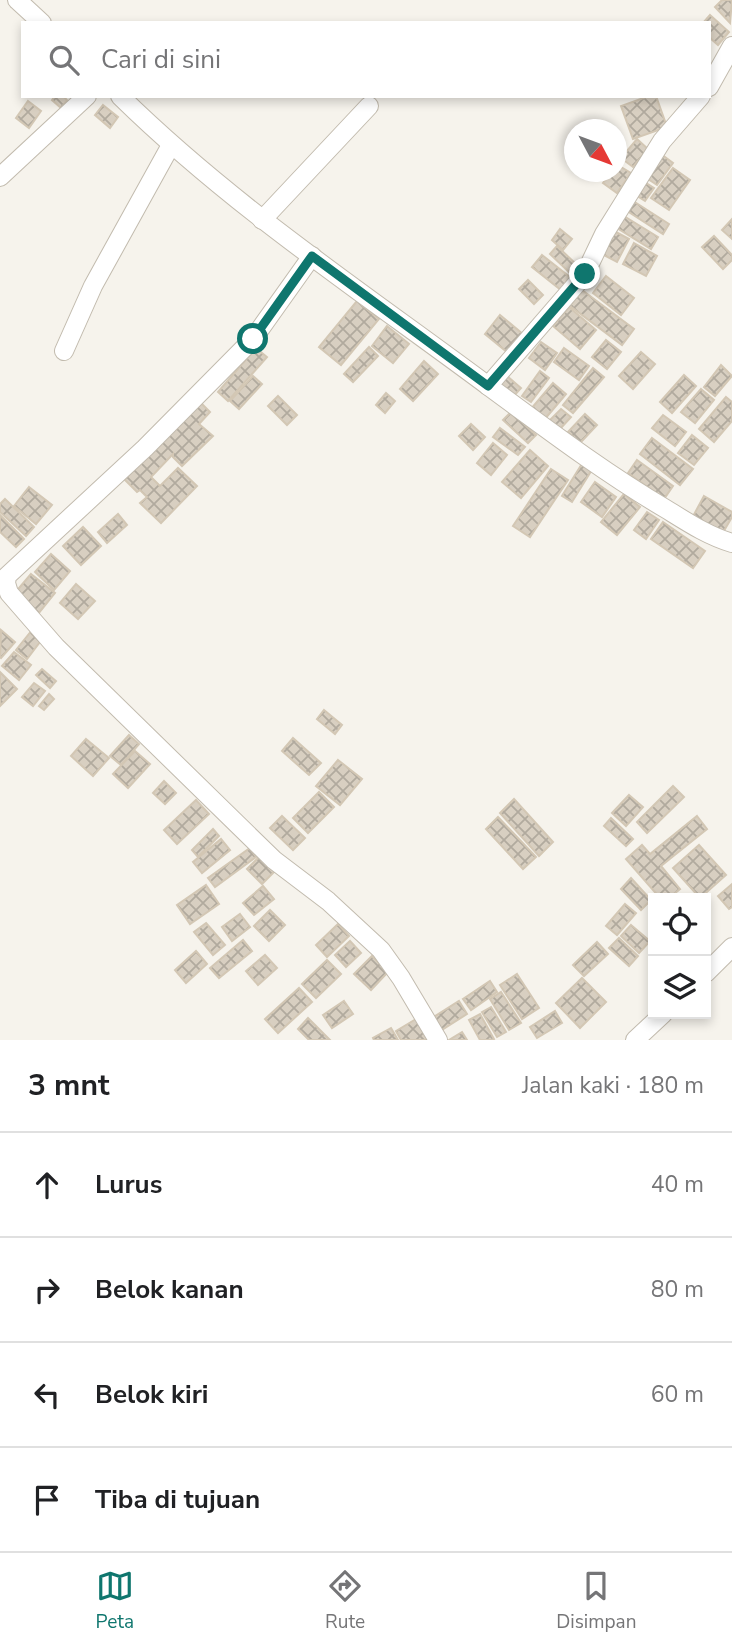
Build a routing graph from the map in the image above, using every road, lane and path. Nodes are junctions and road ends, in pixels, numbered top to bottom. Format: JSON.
{"nodes":[{"id":1,"x":17,"y":0,"type":"edge"},
{"id":2,"x":40,"y":21,"type":"edge"},
{"id":3,"x":732,"y":46,"type":"edge"},
{"id":4,"x":711,"y":83,"type":"edge"},
{"id":5,"x":85,"y":98,"type":"edge"},
{"id":6,"x":122,"y":98,"type":"edge"},
{"id":7,"x":699,"y":98,"type":"edge"},
{"id":8,"x":369,"y":106,"type":"dead end"},
{"id":9,"x":170,"y":145,"type":"junction"},
{"id":10,"x":0,"y":177,"type":"edge"},
{"id":11,"x":262,"y":220,"type":"junction"},
{"id":12,"x":312,"y":256,"type":"junction"},
{"id":13,"x":64,"y":351,"type":"dead end"},
{"id":14,"x":488,"y":386,"type":"junction"},
{"id":15,"x":732,"y":543,"type":"edge"},
{"id":16,"x":732,"y":947,"type":"edge"},
{"id":17,"x":711,"y":968,"type":"edge"},
{"id":18,"x":658,"y":1019,"type":"edge"},
{"id":19,"x":438,"y":1040,"type":"edge"},
{"id":20,"x":635,"y":1040,"type":"edge"}],
"edges":[{"from":1,"to":2,"type":"street"},
{"from":3,"to":4,"type":"street"},
{"from":5,"to":10,"type":"street"},
{"from":6,"to":9,"type":"street"},
{"from":7,"to":14,"type":"street"},
{"from":8,"to":11,"type":"street"},
{"from":9,"to":11,"type":"street"},
{"from":9,"to":13,"type":"street"},
{"from":11,"to":12,"type":"street"},
{"from":12,"to":14,"type":"street"},
{"from":12,"to":19,"type":"street"},
{"from":14,"to":15,"type":"street"},
{"from":16,"to":17,"type":"street"},
{"from":18,"to":20,"type":"street"}]}
